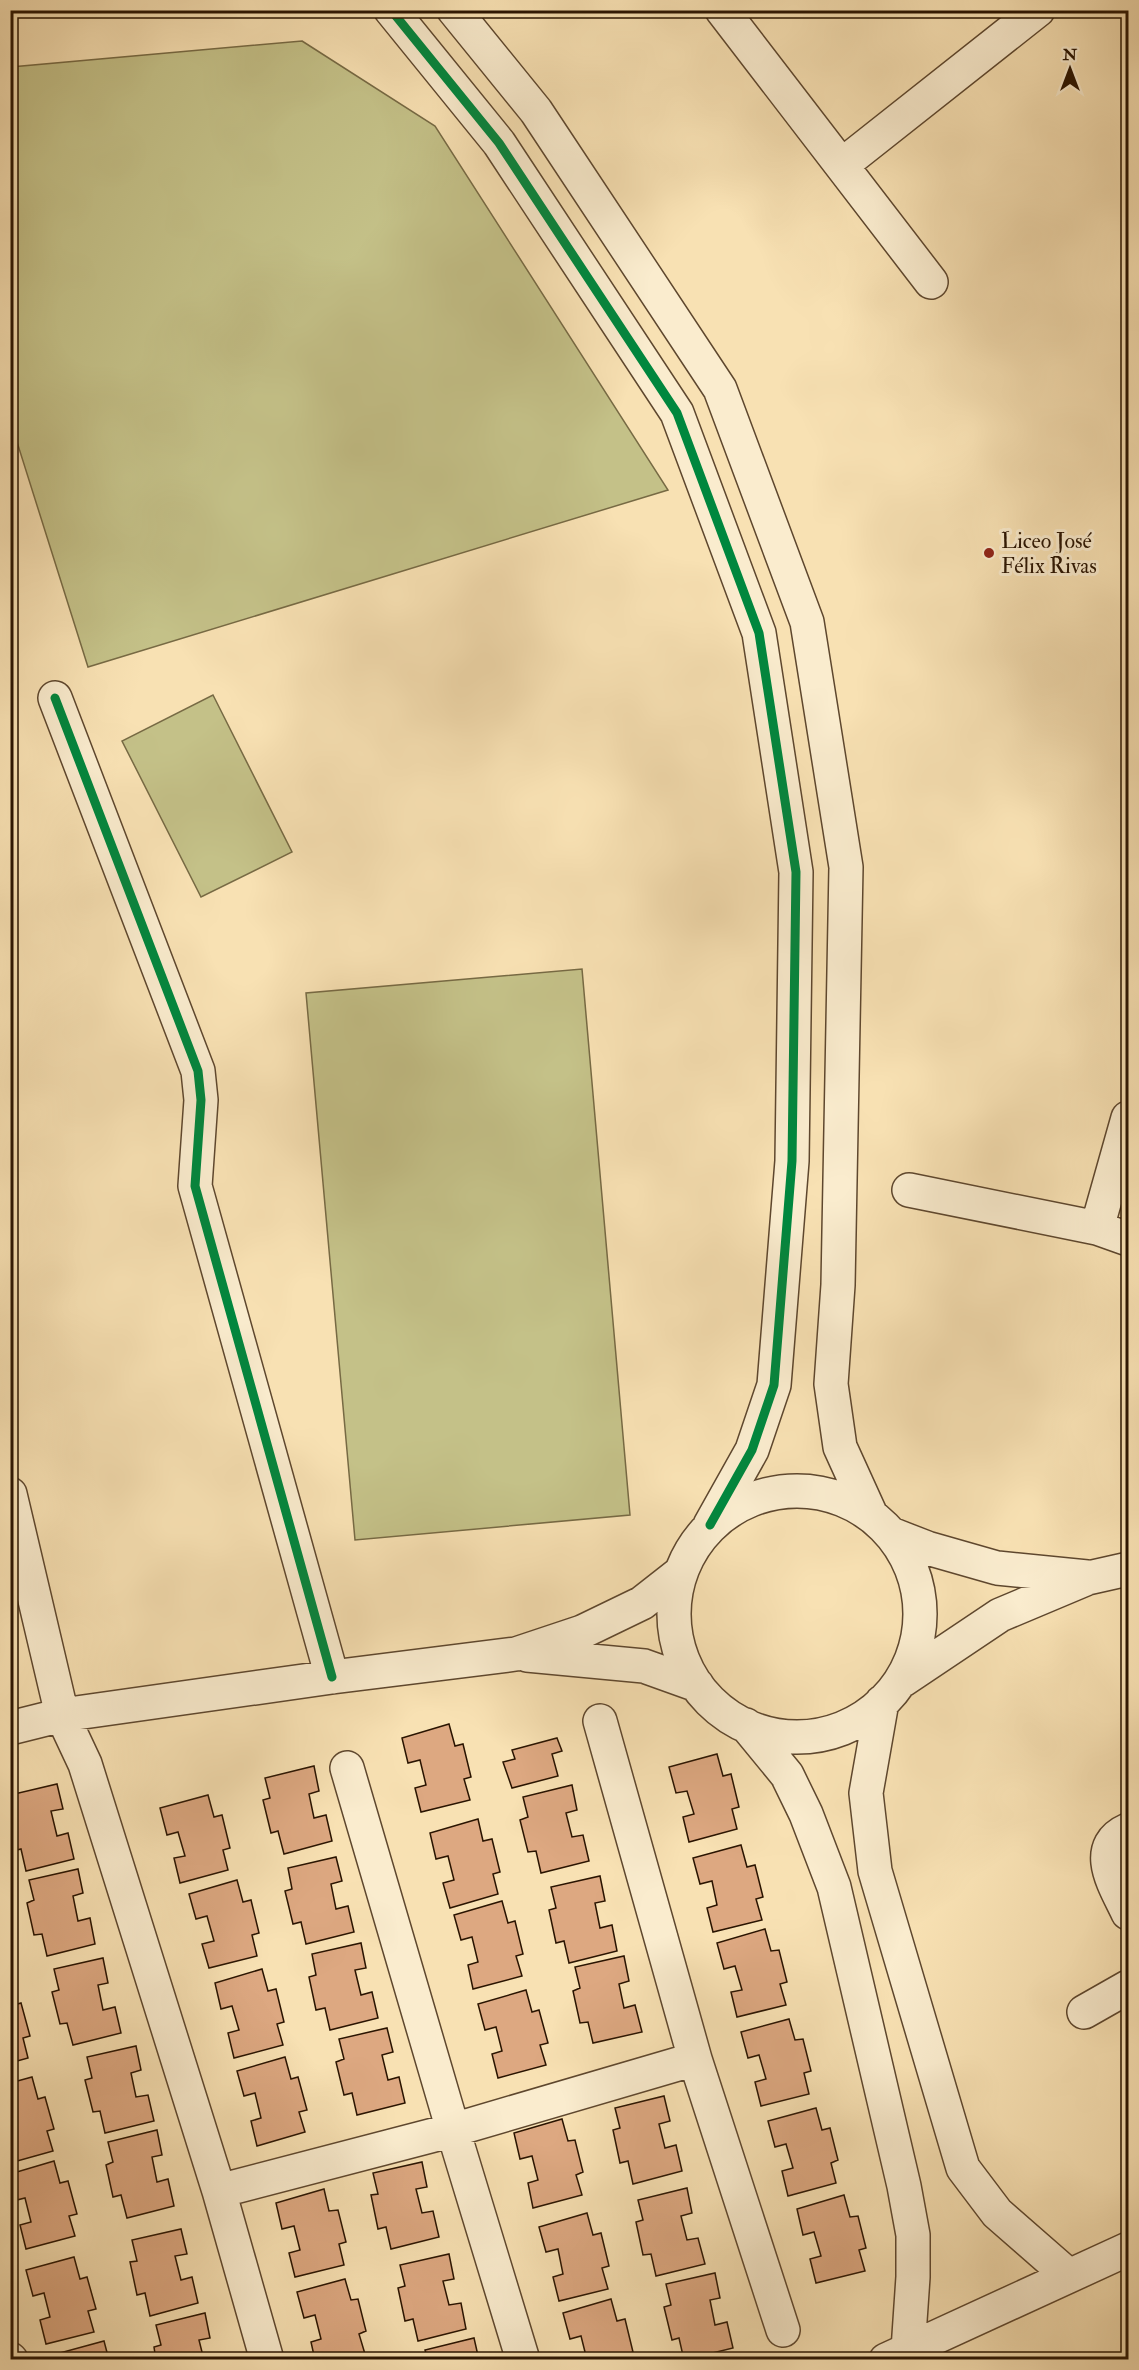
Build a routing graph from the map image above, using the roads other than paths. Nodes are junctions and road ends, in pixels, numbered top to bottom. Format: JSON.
{"nodes":[{"id":1,"x":391,"y":10,"type":"edge"},
{"id":2,"x":454,"y":10,"type":"edge"},
{"id":3,"x":723,"y":10,"type":"edge"},
{"id":4,"x":1038,"y":10,"type":"edge"},
{"id":5,"x":842,"y":165,"type":"junction"},
{"id":6,"x":932,"y":282,"type":"dead end"},
{"id":7,"x":55,"y":698,"type":"dead end"},
{"id":8,"x":1128,"y":1118,"type":"edge"},
{"id":9,"x":909,"y":1190,"type":"dead end"},
{"id":10,"x":1097,"y":1228,"type":"junction"},
{"id":11,"x":1128,"y":1239,"type":"edge"},
{"id":12,"x":10,"y":1494,"type":"edge"},
{"id":13,"x":881,"y":1523,"type":"junction"},
{"id":14,"x":710,"y":1525,"type":"junction"},
{"id":15,"x":1128,"y":1569,"type":"edge"},
{"id":16,"x":679,"y":1574,"type":"junction"},
{"id":17,"x":1088,"y":1578,"type":"junction"},
{"id":18,"x":516,"y":1654,"type":"junction"},
{"id":19,"x":332,"y":1677,"type":"junction"},
{"id":20,"x":698,"y":1685,"type":"junction"},
{"id":21,"x":892,"y":1691,"type":"junction"},
{"id":22,"x":62,"y":1715,"type":"junction"},
{"id":23,"x":600,"y":1720,"type":"dead end"},
{"id":24,"x":746,"y":1725,"type":"junction"},
{"id":25,"x":10,"y":1728,"type":"edge"},
{"id":26,"x":347,"y":1768,"type":"dead end"},
{"id":27,"x":1128,"y":1830,"type":"edge"},
{"id":28,"x":1128,"y":1913,"type":"edge"},
{"id":29,"x":1128,"y":1987,"type":"edge"},
{"id":30,"x":1084,"y":2012,"type":"dead end"},
{"id":31,"x":694,"y":2059,"type":"junction"},
{"id":32,"x":453,"y":2130,"type":"junction"},
{"id":33,"x":219,"y":2191,"type":"junction"},
{"id":34,"x":1128,"y":2249,"type":"edge"},
{"id":35,"x":1069,"y":2276,"type":"junction"},
{"id":36,"x":783,"y":2330,"type":"dead end"},
{"id":37,"x":897,"y":2355,"type":"edge"},
{"id":38,"x":267,"y":2360,"type":"edge"},
{"id":39,"x":523,"y":2360,"type":"edge"}],
"edges":[{"from":1,"to":14,"type":"street"},
{"from":2,"to":13,"type":"street"},
{"from":3,"to":5,"type":"street"},
{"from":4,"to":5,"type":"street"},
{"from":5,"to":6,"type":"street"},
{"from":7,"to":19,"type":"street"},
{"from":8,"to":10,"type":"street"},
{"from":9,"to":10,"type":"street"},
{"from":10,"to":11,"type":"street"},
{"from":12,"to":22,"type":"street"},
{"from":13,"to":14,"type":"street"},
{"from":13,"to":17,"type":"street"},
{"from":13,"to":21,"type":"street"},
{"from":14,"to":16,"type":"street"},
{"from":15,"to":17,"type":"street"},
{"from":16,"to":18,"type":"street"},
{"from":16,"to":20,"type":"street"},
{"from":17,"to":21,"type":"street"},
{"from":18,"to":19,"type":"street"},
{"from":18,"to":20,"type":"street"},
{"from":19,"to":22,"type":"street"},
{"from":20,"to":24,"type":"street"},
{"from":21,"to":24,"type":"street"},
{"from":21,"to":35,"type":"street"},
{"from":22,"to":25,"type":"street"},
{"from":22,"to":33,"type":"street"},
{"from":23,"to":31,"type":"street"},
{"from":24,"to":37,"type":"street"},
{"from":26,"to":32,"type":"street"},
{"from":27,"to":28,"type":"street"},
{"from":29,"to":30,"type":"street"},
{"from":31,"to":32,"type":"street"},
{"from":31,"to":36,"type":"street"},
{"from":32,"to":33,"type":"street"},
{"from":32,"to":39,"type":"street"},
{"from":33,"to":38,"type":"street"},
{"from":34,"to":35,"type":"street"},
{"from":35,"to":37,"type":"street"}]}
